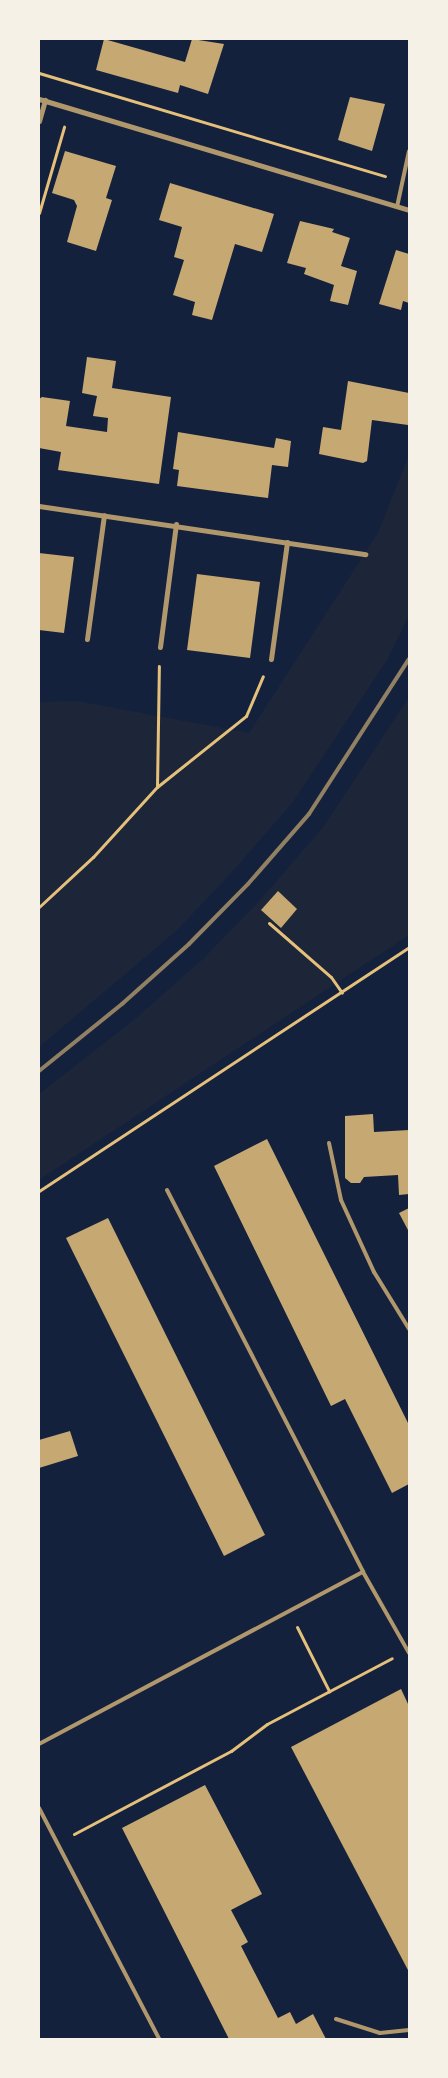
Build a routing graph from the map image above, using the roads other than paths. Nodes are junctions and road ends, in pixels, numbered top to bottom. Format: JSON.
{"nodes":[{"id":1,"x":42,"y":100,"type":"edge"},
{"id":2,"x":39,"y":121,"type":"edge"},
{"id":3,"x":409,"y":151,"type":"edge"},
{"id":4,"x":397,"y":207,"type":"junction"},
{"id":5,"x":409,"y":210,"type":"edge"},
{"id":6,"x":39,"y":506,"type":"edge"},
{"id":7,"x":104,"y":515,"type":"junction"},
{"id":8,"x":176,"y":524,"type":"junction"},
{"id":9,"x":287,"y":542,"type":"junction"},
{"id":10,"x":365,"y":554,"type":"dead end"},
{"id":11,"x":87,"y":639,"type":"dead end"},
{"id":12,"x":160,"y":647,"type":"road end"},
{"id":13,"x":270,"y":659,"type":"road end"},
{"id":14,"x":329,"y":1143,"type":"dead end"},
{"id":15,"x":166,"y":1190,"type":"dead end"},
{"id":16,"x":409,"y":1329,"type":"edge"},
{"id":17,"x":363,"y":1572,"type":"junction"},
{"id":18,"x":408,"y":1652,"type":"edge"},
{"id":19,"x":409,"y":1658,"type":"edge"},
{"id":20,"x":39,"y":1744,"type":"edge"},
{"id":21,"x":39,"y":1808,"type":"edge"},
{"id":22,"x":336,"y":2019,"type":"dead end"},
{"id":23,"x":409,"y":2030,"type":"edge"},
{"id":24,"x":159,"y":2039,"type":"edge"}],
"edges":[{"from":1,"to":2,"type":"street"},
{"from":1,"to":4,"type":"street"},
{"from":3,"to":4,"type":"lane"},
{"from":4,"to":5,"type":"street"},
{"from":6,"to":7,"type":"street"},
{"from":7,"to":8,"type":"street"},
{"from":7,"to":11,"type":"street"},
{"from":8,"to":9,"type":"street"},
{"from":8,"to":12,"type":"street"},
{"from":9,"to":10,"type":"street"},
{"from":9,"to":13,"type":"street"},
{"from":14,"to":16,"type":"lane"},
{"from":15,"to":17,"type":"lane"},
{"from":17,"to":18,"type":"lane"},
{"from":17,"to":20,"type":"lane"},
{"from":18,"to":19,"type":"lane"},
{"from":21,"to":24,"type":"lane"},
{"from":22,"to":23,"type":"lane"}]}
